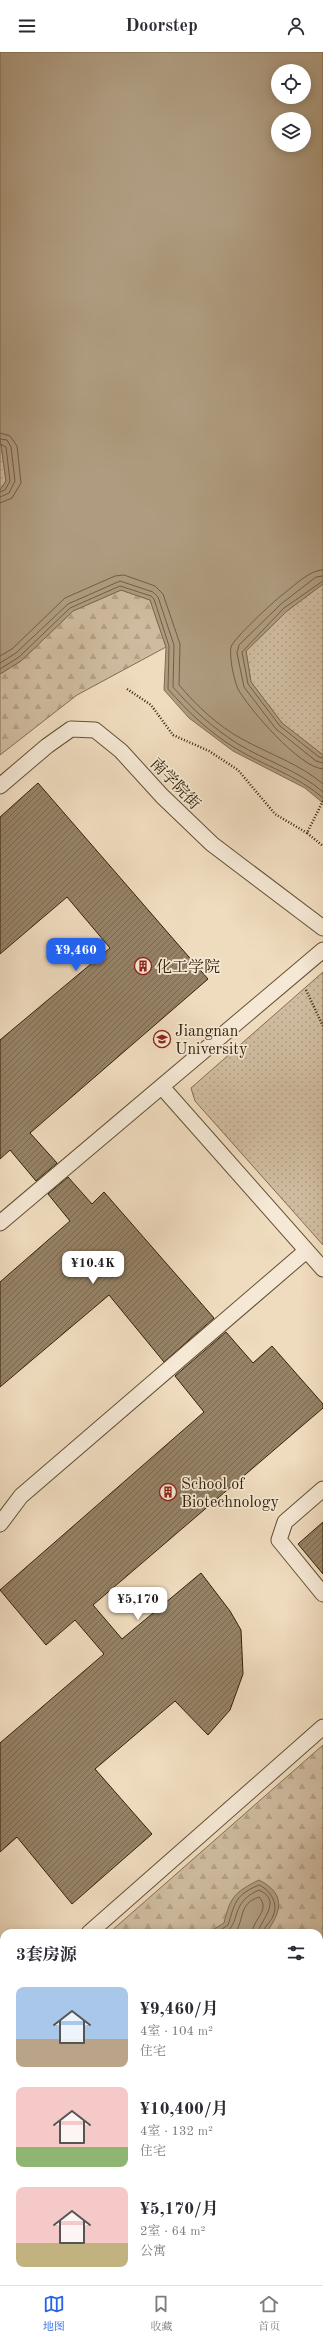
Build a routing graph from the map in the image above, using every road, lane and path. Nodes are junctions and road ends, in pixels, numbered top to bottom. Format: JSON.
{"nodes":[{"id":1,"x":127,"y":689,"type":"dead end"},
{"id":2,"x":0,"y":786,"type":"edge"},
{"id":3,"x":323,"y":801,"type":"edge"},
{"id":4,"x":307,"y":834,"type":"junction"},
{"id":5,"x":323,"y":846,"type":"edge"},
{"id":6,"x":323,"y":928,"type":"edge"},
{"id":7,"x":323,"y":950,"type":"edge"},
{"id":8,"x":298,"y":971,"type":"junction"},
{"id":9,"x":323,"y":1026,"type":"edge"},
{"id":10,"x":162,"y":1087,"type":"junction"},
{"id":11,"x":0,"y":1223,"type":"edge"},
{"id":12,"x":306,"y":1251,"type":"junction"},
{"id":13,"x":323,"y":1269,"type":"edge"},
{"id":14,"x":323,"y":1489,"type":"edge"},
{"id":15,"x":0,"y":1524,"type":"edge"},
{"id":16,"x":323,"y":1594,"type":"edge"},
{"id":17,"x":323,"y":1727,"type":"edge"},
{"id":18,"x":94,"y":1929,"type":"edge"}],
"edges":[{"from":1,"to":4,"type":"path"},
{"from":2,"to":6,"type":"lane","name":"南学院街"},
{"from":3,"to":4,"type":"path"},
{"from":4,"to":5,"type":"path"},
{"from":7,"to":8,"type":"lane"},
{"from":8,"to":9,"type":"path"},
{"from":8,"to":10,"type":"lane"},
{"from":10,"to":11,"type":"lane"},
{"from":10,"to":12,"type":"lane"},
{"from":12,"to":13,"type":"lane"},
{"from":12,"to":15,"type":"lane"},
{"from":14,"to":16,"type":"lane"},
{"from":17,"to":18,"type":"lane"}]}
